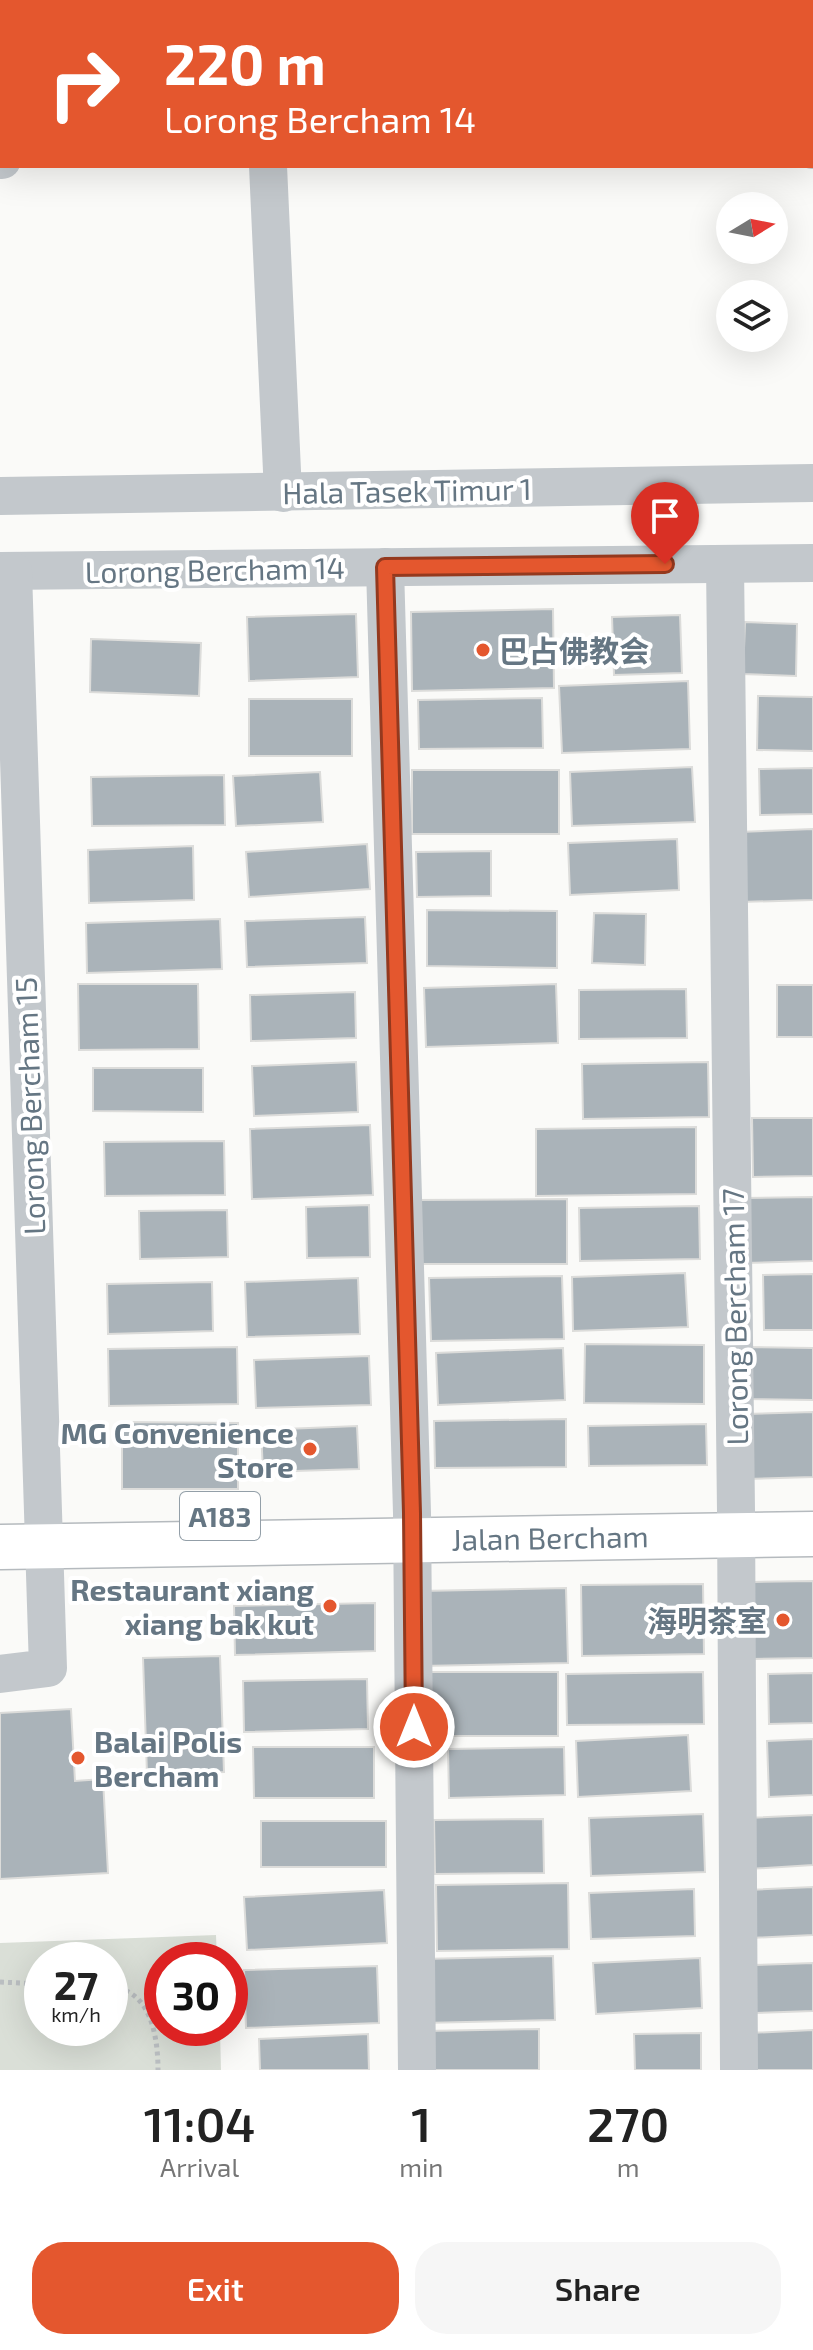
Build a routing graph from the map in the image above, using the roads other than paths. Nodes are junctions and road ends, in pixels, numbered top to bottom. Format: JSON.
{"nodes":[{"id":1,"x":268,"y":168,"type":"edge"},
{"id":2,"x":813,"y":483,"type":"edge"},
{"id":3,"x":283,"y":493,"type":"junction"},
{"id":4,"x":0,"y":496,"type":"edge"},
{"id":5,"x":813,"y":563,"type":"edge"},
{"id":6,"x":725,"y":564,"type":"junction"},
{"id":7,"x":385,"y":567,"type":"junction"},
{"id":8,"x":6,"y":571,"type":"edge"},
{"id":9,"x":813,"y":1510,"type":"edge"},
{"id":10,"x":736,"y":1523,"type":"junction"},
{"id":11,"x":412,"y":1526,"type":"junction"},
{"id":12,"x":28,"y":1528,"type":"edge"},
{"id":13,"x":813,"y":1534,"type":"edge"},
{"id":14,"x":0,"y":1547,"type":"edge"},
{"id":15,"x":0,"y":1674,"type":"edge"},
{"id":16,"x":417,"y":2070,"type":"edge"},
{"id":17,"x":739,"y":2070,"type":"edge"}],
"edges":[{"from":1,"to":3,"type":"street"},
{"from":2,"to":3,"type":"street","name":"Hala Tasek Timur 1"},
{"from":3,"to":4,"type":"street","name":"Hala Tasek Timur 1"},
{"from":5,"to":6,"type":"street","name":"Lorong Bercham 14"},
{"from":6,"to":7,"type":"street","name":"Lorong Bercham 14"},
{"from":6,"to":10,"type":"street","name":"Lorong Bercham 17"},
{"from":7,"to":8,"type":"street","name":"Lorong Bercham 14"},
{"from":7,"to":11,"type":"street"},
{"from":8,"to":12,"type":"street","name":"Lorong Bercham 15"},
{"from":9,"to":10,"type":"main road","name":"Jalan Bercham","number":"A183"},
{"from":10,"to":11,"type":"main road","name":"Jalan Bercham","number":"A183"},
{"from":10,"to":13,"type":"main road","name":"Jalan Bercham","number":"A183"},
{"from":10,"to":17,"type":"street","name":"Lorong Bercham 17"},
{"from":11,"to":12,"type":"main road","name":"Jalan Bercham","number":"A183"},
{"from":11,"to":16,"type":"street"},
{"from":12,"to":14,"type":"main road","name":"Jalan Bercham","number":"A183"},
{"from":12,"to":15,"type":"street","name":"Lorong Bercham 15"}]}
